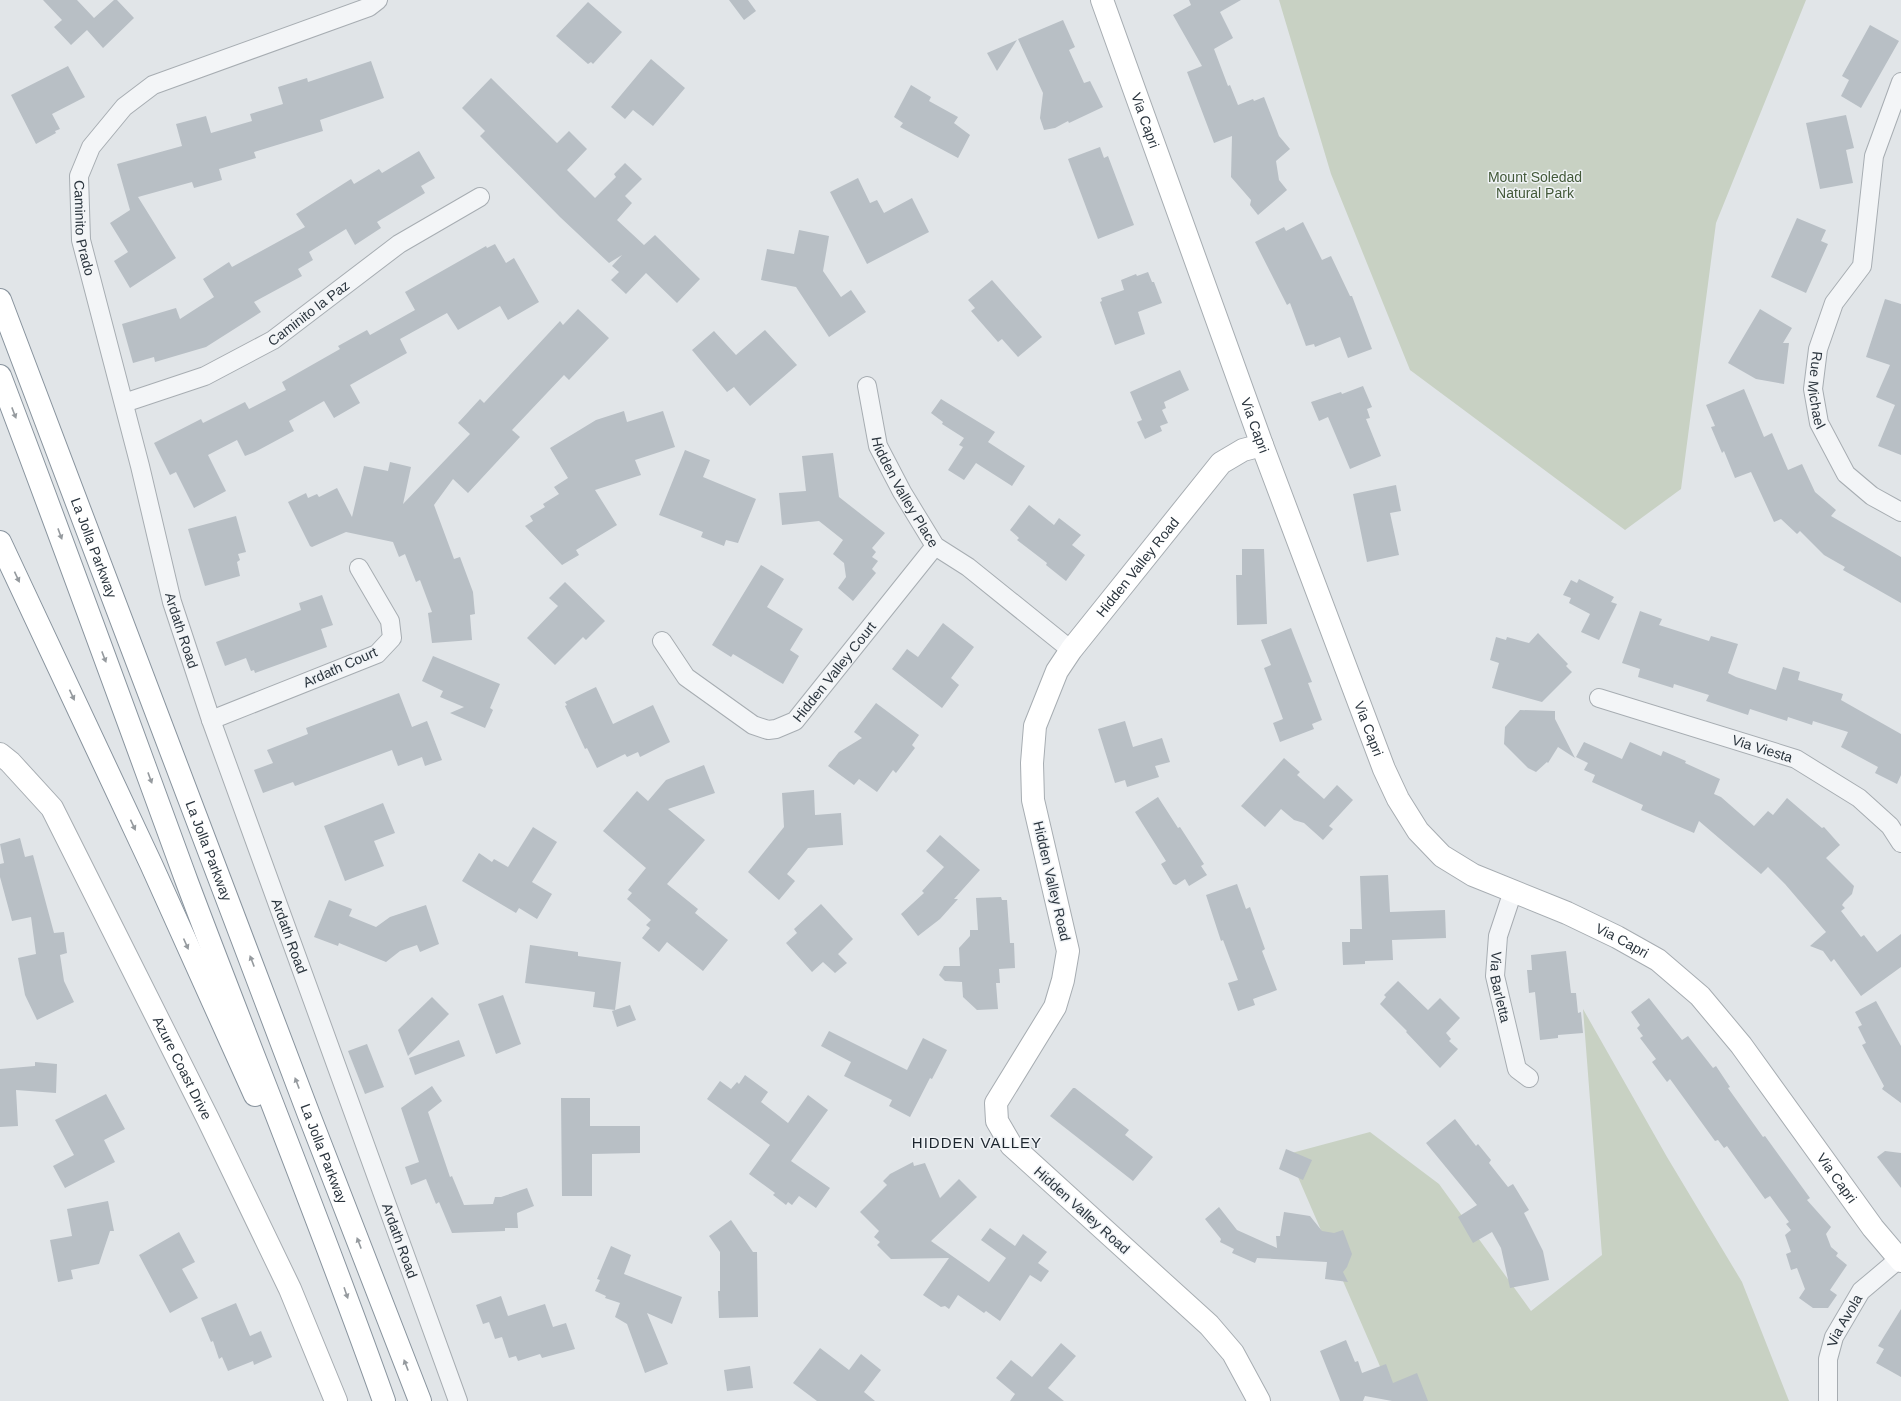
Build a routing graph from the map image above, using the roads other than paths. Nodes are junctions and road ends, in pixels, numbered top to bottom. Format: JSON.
{"nodes":[{"id":1,"x":378,"y":0,"type":"edge"},
{"id":2,"x":1102,"y":0,"type":"edge"},
{"id":3,"x":1901,"y":82,"type":"edge"},
{"id":4,"x":480,"y":197,"type":"dead end"},
{"id":5,"x":0,"y":300,"type":"edge"},
{"id":6,"x":0,"y":376,"type":"edge"},
{"id":7,"x":867,"y":386,"type":"dead end"},
{"id":8,"x":124,"y":403,"type":"junction"},
{"id":9,"x":1262,"y":445,"type":"junction"},
{"id":10,"x":140,"y":466,"type":"joint"},
{"id":11,"x":1901,"y":512,"type":"edge"},
{"id":12,"x":0,"y":542,"type":"edge"},
{"id":13,"x":935,"y":546,"type":"junction"},
{"id":14,"x":359,"y":568,"type":"dead end"},
{"id":15,"x":662,"y":641,"type":"dead end"},
{"id":16,"x":1071,"y":650,"type":"junction"},
{"id":17,"x":1599,"y":698,"type":"dead end"},
{"id":18,"x":211,"y":720,"type":"junction"},
{"id":19,"x":0,"y":754,"type":"edge"},
{"id":20,"x":1901,"y":843,"type":"edge"},
{"id":21,"x":1512,"y":891,"type":"junction"},
{"id":22,"x":1529,"y":1078,"type":"dead end"},
{"id":23,"x":326,"y":1244,"type":"junction"},
{"id":24,"x":1900,"y":1260,"type":"edge"},
{"id":25,"x":336,"y":1401,"type":"edge"},
{"id":26,"x":384,"y":1401,"type":"edge"},
{"id":27,"x":420,"y":1401,"type":"edge"},
{"id":28,"x":458,"y":1401,"type":"edge"},
{"id":29,"x":1259,"y":1401,"type":"edge"},
{"id":30,"x":1828,"y":1401,"type":"edge"}],
"edges":[{"from":1,"to":8,"type":"street","name":"Caminito Prado"},
{"from":2,"to":9,"type":"main road","name":"Via Capri"},
{"from":3,"to":11,"type":"street","name":"Rue Michael"},
{"from":4,"to":8,"type":"street","name":"Caminito la Paz"},
{"from":27,"to":5,"type":"main road","name":"La Jolla Parkway","one_way":true},
{"from":6,"to":23,"type":"main road","name":"La Jolla Parkway","one_way":true},
{"from":7,"to":13,"type":"street","name":"Hidden Valley Place"},
{"from":8,"to":10,"type":"street","name":"Caminito Prado"},
{"from":9,"to":16,"type":"main road","name":"Hidden Valley Road"},
{"from":9,"to":21,"type":"main road","name":"Via Capri"},
{"from":10,"to":18,"type":"street","name":"Ardath Road"},
{"from":12,"to":23,"type":"main road","one_way":true},
{"from":13,"to":15,"type":"street","name":"Hidden Valley Court"},
{"from":13,"to":16,"type":"street","name":"Hidden Valley Place"},
{"from":14,"to":18,"type":"street","name":"Ardath Court"},
{"from":16,"to":29,"type":"main road","name":"Hidden Valley Road"},
{"from":17,"to":20,"type":"street","name":"Via Viesta"},
{"from":18,"to":28,"type":"street","name":"Ardath Road"},
{"from":19,"to":25,"type":"main road","name":"Azure Coast Drive"},
{"from":21,"to":22,"type":"street","name":"Via Barletta"},
{"from":21,"to":24,"type":"main road","name":"Via Capri"},
{"from":23,"to":26,"type":"main road","name":"La Jolla Parkway","one_way":true},
{"from":24,"to":30,"type":"street","name":"Via Avola"}]}
